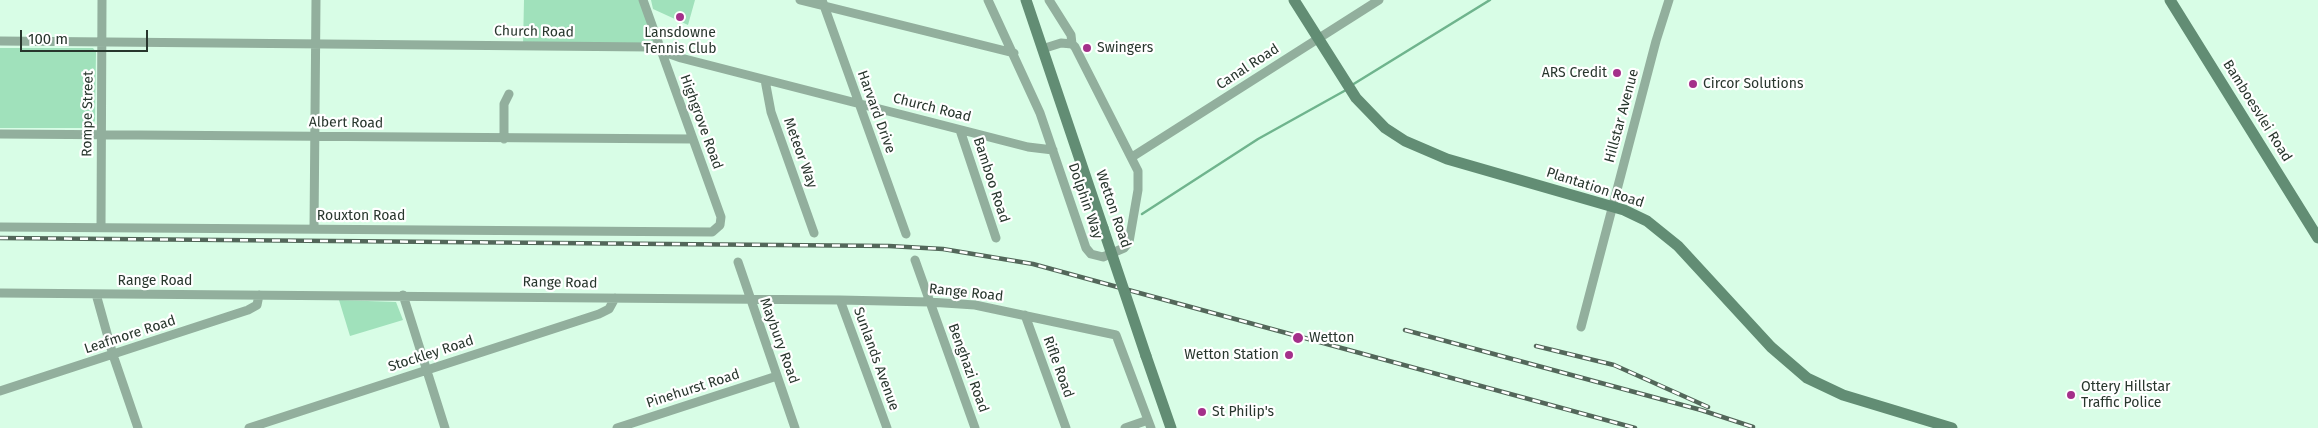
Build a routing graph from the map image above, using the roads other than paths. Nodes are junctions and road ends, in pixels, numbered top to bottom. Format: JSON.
{"nodes":[{"id":1,"x":102,"y":0,"type":"edge"},
{"id":2,"x":316,"y":0,"type":"edge"},
{"id":3,"x":643,"y":0,"type":"edge"},
{"id":4,"x":800,"y":0,"type":"edge"},
{"id":5,"x":988,"y":0,"type":"edge"},
{"id":6,"x":1026,"y":0,"type":"edge"},
{"id":7,"x":1049,"y":0,"type":"edge"},
{"id":8,"x":1294,"y":0,"type":"edge"},
{"id":9,"x":1379,"y":0,"type":"edge"},
{"id":10,"x":1669,"y":0,"type":"edge"},
{"id":11,"x":2170,"y":0,"type":"edge"},
{"id":12,"x":822,"y":3,"type":"edge"},
{"id":13,"x":1318,"y":39,"type":"junction"},
{"id":14,"x":0,"y":41,"type":"edge"},
{"id":15,"x":102,"y":43,"type":"junction"},
{"id":16,"x":316,"y":44,"type":"junction"},
{"id":17,"x":1072,"y":44,"type":"junction"},
{"id":18,"x":660,"y":49,"type":"junction"},
{"id":19,"x":1042,"y":49,"type":"junction"},
{"id":20,"x":1014,"y":53,"type":"junction"},
{"id":21,"x":765,"y":80,"type":"junction"},
{"id":22,"x":510,"y":94,"type":"dead end"},
{"id":23,"x":858,"y":104,"type":"junction"},
{"id":24,"x":960,"y":130,"type":"junction"},
{"id":25,"x":0,"y":134,"type":"edge"},
{"id":26,"x":101,"y":135,"type":"junction"},
{"id":27,"x":315,"y":136,"type":"junction"},
{"id":28,"x":504,"y":139,"type":"junction"},
{"id":29,"x":692,"y":139,"type":"junction"},
{"id":30,"x":1053,"y":150,"type":"junction"},
{"id":31,"x":1132,"y":157,"type":"junction"},
{"id":32,"x":1612,"y":207,"type":"junction"},
{"id":33,"x":720,"y":225,"type":"joint"},
{"id":34,"x":0,"y":227,"type":"edge"},
{"id":35,"x":101,"y":228,"type":"junction"},
{"id":36,"x":314,"y":229,"type":"junction"},
{"id":37,"x":814,"y":233,"type":"dead end"},
{"id":38,"x":906,"y":234,"type":"dead end"},
{"id":39,"x":996,"y":238,"type":"dead end"},
{"id":40,"x":2318,"y":238,"type":"edge"},
{"id":41,"x":915,"y":260,"type":"dead end"},
{"id":42,"x":738,"y":262,"type":"dead end"},
{"id":43,"x":0,"y":293,"type":"edge"},
{"id":44,"x":96,"y":294,"type":"junction"},
{"id":45,"x":259,"y":295,"type":"junction"},
{"id":46,"x":403,"y":295,"type":"junction"},
{"id":47,"x":615,"y":298,"type":"junction"},
{"id":48,"x":750,"y":300,"type":"junction"},
{"id":49,"x":840,"y":300,"type":"junction"},
{"id":50,"x":929,"y":302,"type":"junction"},
{"id":51,"x":1024,"y":315,"type":"junction"},
{"id":52,"x":1581,"y":327,"type":"dead end"},
{"id":53,"x":113,"y":355,"type":"junction"},
{"id":54,"x":426,"y":371,"type":"junction"},
{"id":55,"x":777,"y":376,"type":"junction"},
{"id":56,"x":0,"y":391,"type":"edge"},
{"id":57,"x":1150,"y":424,"type":"edge"},
{"id":58,"x":138,"y":428,"type":"edge"},
{"id":59,"x":249,"y":428,"type":"edge"},
{"id":60,"x":445,"y":428,"type":"edge"},
{"id":61,"x":617,"y":428,"type":"edge"},
{"id":62,"x":795,"y":428,"type":"edge"},
{"id":63,"x":886,"y":428,"type":"edge"},
{"id":64,"x":975,"y":428,"type":"edge"},
{"id":65,"x":1066,"y":428,"type":"edge"},
{"id":66,"x":1126,"y":428,"type":"edge"},
{"id":67,"x":1171,"y":428,"type":"edge"},
{"id":68,"x":1952,"y":428,"type":"edge"}],
"edges":[{"from":1,"to":15,"type":"street","name":"Rompe Street"},
{"from":2,"to":16,"type":"street"},
{"from":3,"to":18,"type":"street","name":"Highgrove Road"},
{"from":4,"to":12,"type":"street"},
{"from":5,"to":20,"type":"street","name":"Dolphin Way"},
{"from":6,"to":19,"type":"street","name":"Wetton Road"},
{"from":7,"to":17,"type":"street","name":"Dolphin Way"},
{"from":8,"to":13,"type":"street","name":"Plantation Road"},
{"from":9,"to":13,"type":"street","name":"Canal Road"},
{"from":10,"to":32,"type":"street","name":"Hillstar Avenue"},
{"from":11,"to":40,"type":"street","name":"Bamboesvlei Road"},
{"from":12,"to":20,"type":"street"},
{"from":12,"to":23,"type":"street","name":"Harvard Drive"},
{"from":13,"to":31,"type":"street","name":"Canal Road"},
{"from":13,"to":32,"type":"street","name":"Plantation Road"},
{"from":14,"to":15,"type":"street","name":"Church Road"},
{"from":15,"to":16,"type":"street","name":"Church Road"},
{"from":15,"to":26,"type":"street","name":"Rompe Street"},
{"from":16,"to":18,"type":"street","name":"Church Road"},
{"from":16,"to":27,"type":"street"},
{"from":17,"to":19,"type":"street"},
{"from":17,"to":31,"type":"street","name":"Dolphin Way"},
{"from":18,"to":21,"type":"street","name":"Church Road"},
{"from":18,"to":29,"type":"street","name":"Highgrove Road"},
{"from":19,"to":67,"type":"street","name":"Wetton Road","bridge":true},
{"from":20,"to":30,"type":"street","name":"Dolphin Way"},
{"from":21,"to":23,"type":"street","name":"Church Road"},
{"from":21,"to":37,"type":"street","name":"Meteor Way"},
{"from":22,"to":28,"type":"street"},
{"from":23,"to":24,"type":"street","name":"Church Road"},
{"from":23,"to":38,"type":"street","name":"Harvard Drive"},
{"from":24,"to":30,"type":"street","name":"Church Road"},
{"from":24,"to":39,"type":"street","name":"Bamboo Road"},
{"from":25,"to":26,"type":"street","name":"Albert Road"},
{"from":26,"to":27,"type":"street","name":"Albert Road"},
{"from":26,"to":35,"type":"street","name":"Rompe Street"},
{"from":27,"to":28,"type":"street","name":"Albert Road"},
{"from":27,"to":36,"type":"street"},
{"from":28,"to":29,"type":"street","name":"Albert Road"},
{"from":29,"to":33,"type":"street","name":"Highgrove Road"},
{"from":30,"to":31,"type":"street","name":"Dolphin Way"},
{"from":32,"to":52,"type":"street","name":"Hillstar Avenue"},
{"from":32,"to":68,"type":"street","name":"Plantation Road"},
{"from":33,"to":36,"type":"street","name":"Rouxton Road"},
{"from":34,"to":35,"type":"street","name":"Rouxton Road"},
{"from":35,"to":36,"type":"street","name":"Rouxton Road"},
{"from":41,"to":50,"type":"street","name":"Benghazi Road"},
{"from":42,"to":48,"type":"street","name":"Maybury Road"},
{"from":43,"to":44,"type":"street","name":"Range Road"},
{"from":44,"to":45,"type":"street","name":"Range Road"},
{"from":44,"to":53,"type":"street"},
{"from":45,"to":46,"type":"street","name":"Range Road"},
{"from":45,"to":53,"type":"street","name":"Leafmore Road"},
{"from":46,"to":47,"type":"street","name":"Range Road"},
{"from":46,"to":54,"type":"street"},
{"from":47,"to":48,"type":"street","name":"Range Road"},
{"from":47,"to":54,"type":"street","name":"Stockley Road"},
{"from":48,"to":49,"type":"street","name":"Range Road"},
{"from":48,"to":55,"type":"street","name":"Maybury Road"},
{"from":49,"to":50,"type":"street","name":"Range Road"},
{"from":49,"to":63,"type":"street","name":"Sunlands Avenue"},
{"from":50,"to":51,"type":"street","name":"Range Road"},
{"from":50,"to":64,"type":"street","name":"Benghazi Road"},
{"from":51,"to":57,"type":"street","name":"Range Road"},
{"from":51,"to":65,"type":"street","name":"Rifle Road"},
{"from":53,"to":56,"type":"street","name":"Leafmore Road"},
{"from":53,"to":58,"type":"street"},
{"from":54,"to":59,"type":"street","name":"Stockley Road"},
{"from":54,"to":60,"type":"street"},
{"from":55,"to":61,"type":"street","name":"Pinehurst Road"},
{"from":55,"to":62,"type":"street","name":"Maybury Road"},
{"from":57,"to":66,"type":"street"}]}
